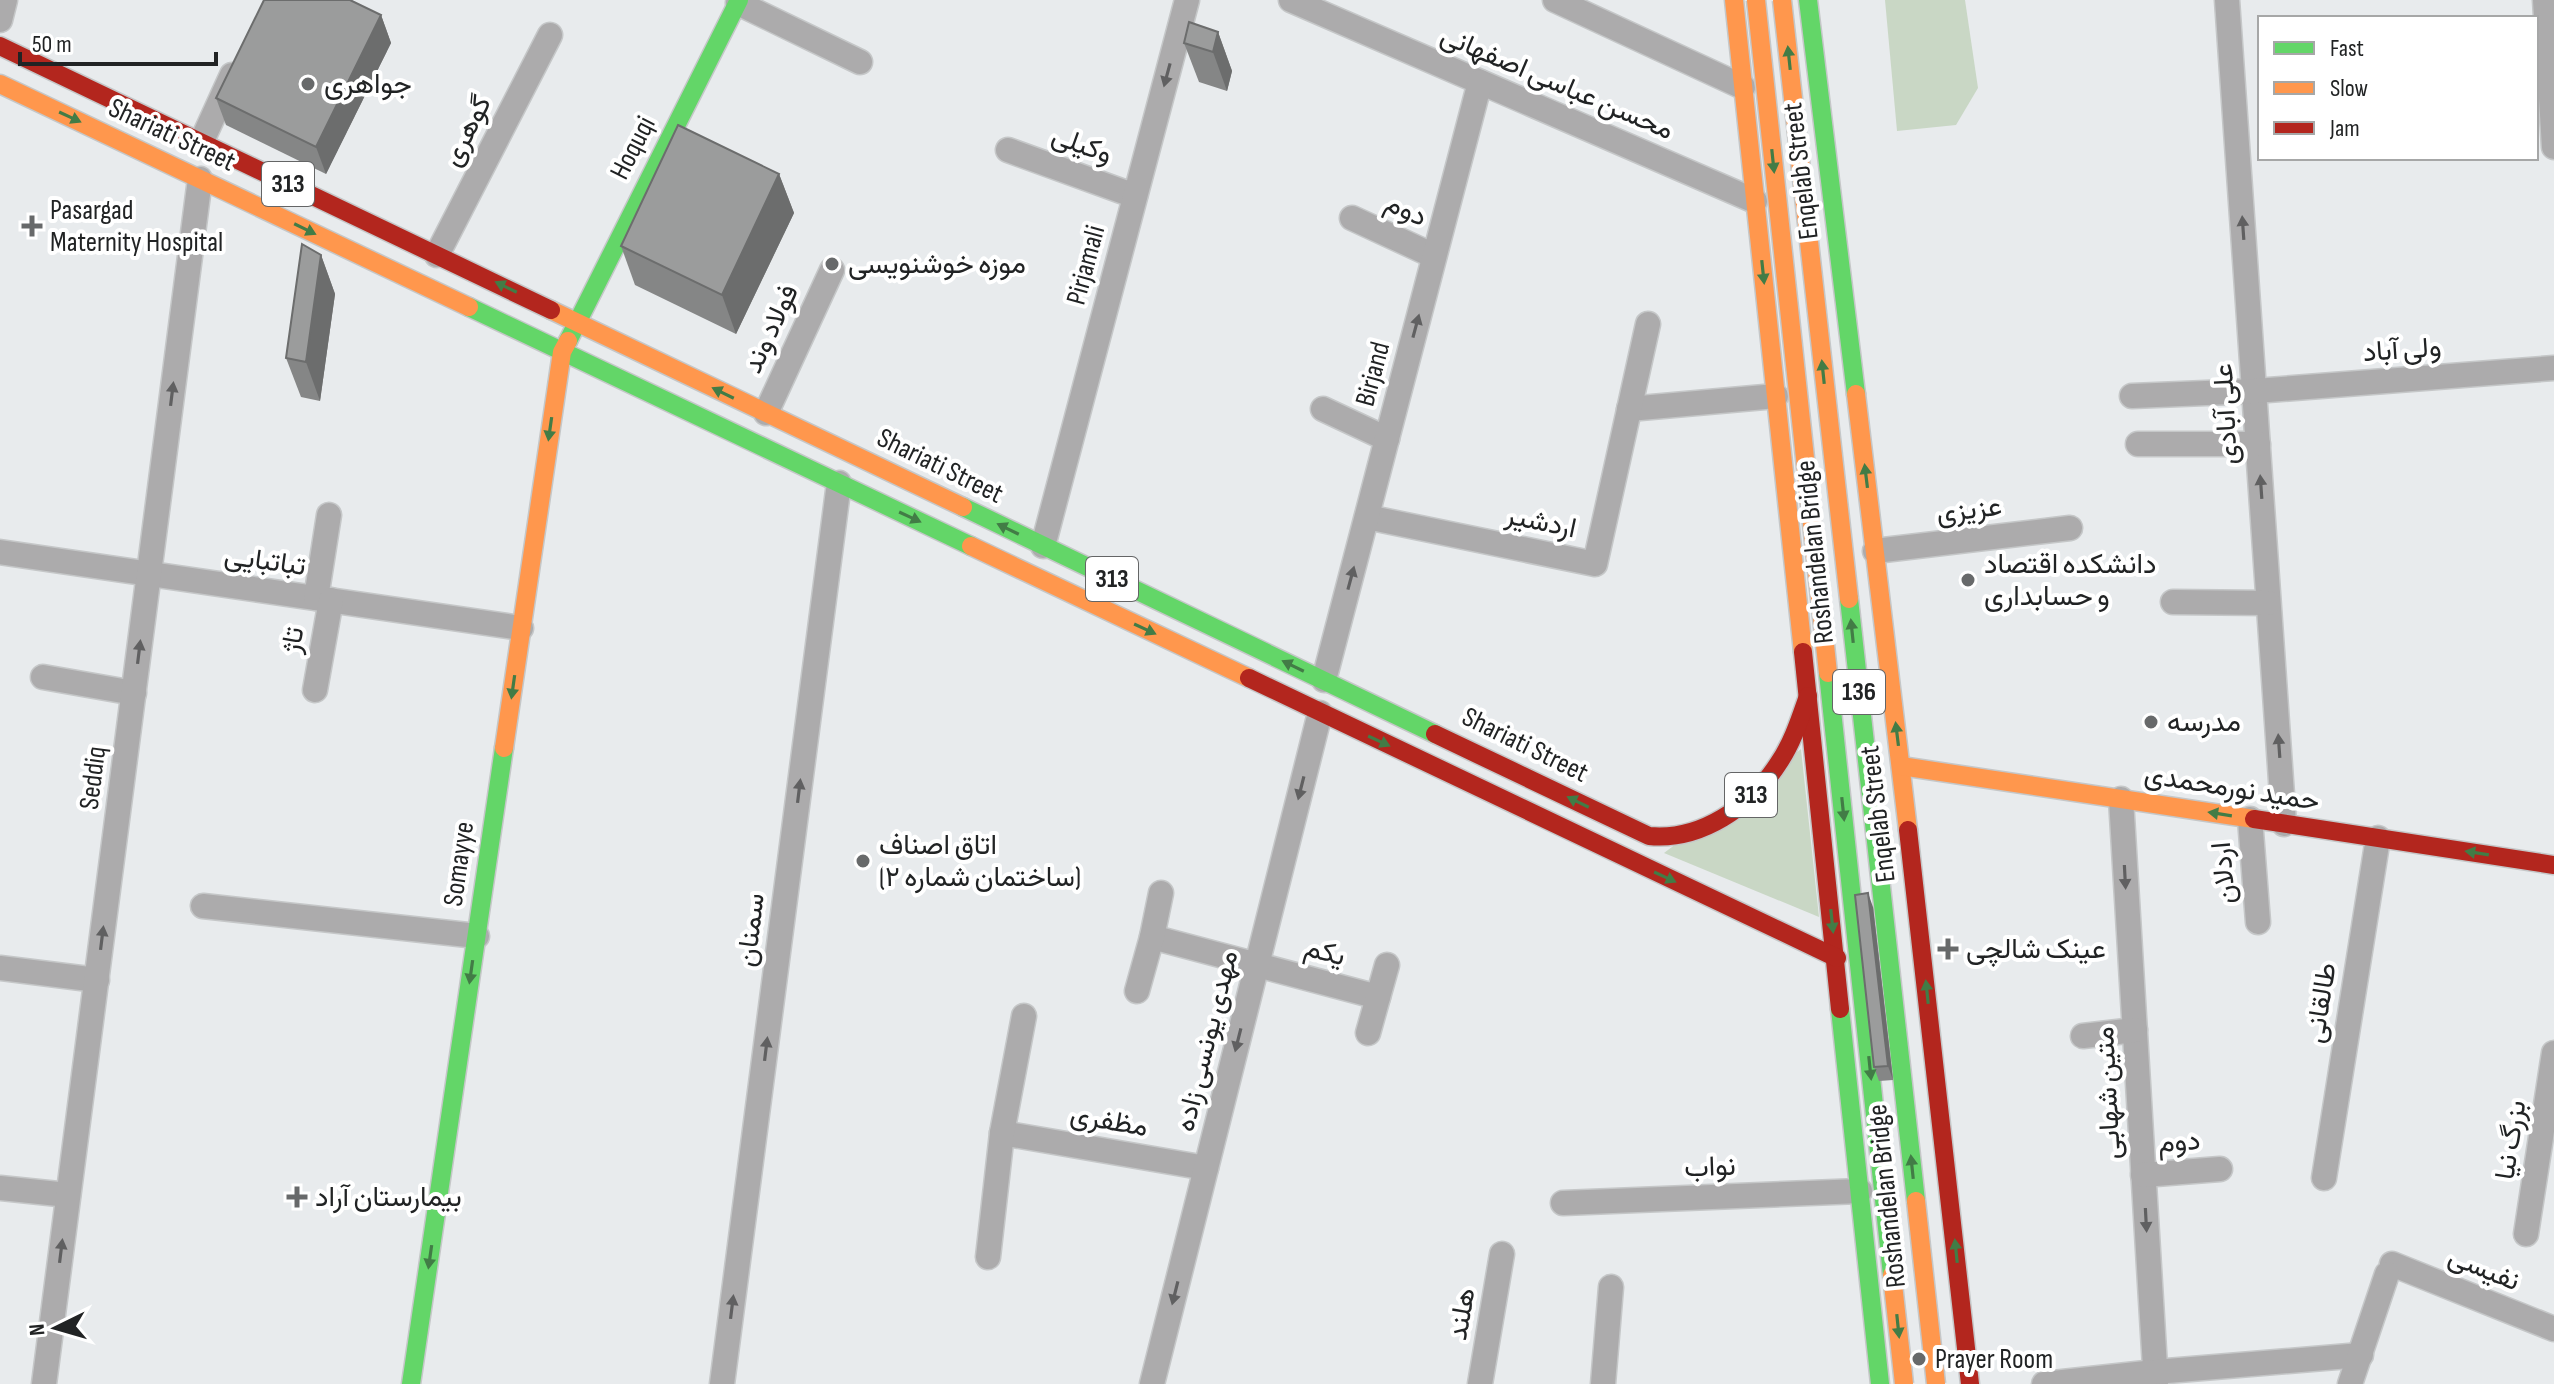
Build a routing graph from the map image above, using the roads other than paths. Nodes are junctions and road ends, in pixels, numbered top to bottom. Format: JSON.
{"nodes":[{"id":1,"x":5,"y":0,"type":"edge"},
{"id":2,"x":1187,"y":0,"type":"edge"},
{"id":3,"x":1291,"y":0,"type":"edge"},
{"id":4,"x":1555,"y":0,"type":"edge"},
{"id":5,"x":1734,"y":0,"type":"edge"},
{"id":6,"x":1756,"y":0,"type":"edge"},
{"id":7,"x":1782,"y":0,"type":"edge"},
{"id":8,"x":1808,"y":0,"type":"edge"},
{"id":9,"x":2227,"y":0,"type":"edge"},
{"id":10,"x":2545,"y":0,"type":"edge"},
{"id":11,"x":739,"y":2,"type":"edge"},
{"id":12,"x":0,"y":20,"type":"edge"},
{"id":13,"x":550,"y":35,"type":"dead end"},
{"id":14,"x":0,"y":46,"type":"edge"},
{"id":15,"x":240,"y":57,"type":"edge"},
{"id":16,"x":860,"y":62,"type":"dead end"},
{"id":17,"x":1480,"y":82,"type":"junction"},
{"id":18,"x":0,"y":84,"type":"edge"},
{"id":19,"x":1743,"y":87,"type":"junction"},
{"id":20,"x":201,"y":143,"type":"junction"},
{"id":21,"x":2554,"y":147,"type":"edge"},
{"id":22,"x":1008,"y":150,"type":"dead end"},
{"id":23,"x":200,"y":179,"type":"junction"},
{"id":24,"x":1135,"y":196,"type":"junction"},
{"id":25,"x":1755,"y":201,"type":"junction"},
{"id":26,"x":1352,"y":218,"type":"dead end"},
{"id":27,"x":437,"y":255,"type":"junction"},
{"id":28,"x":1434,"y":256,"type":"junction"},
{"id":29,"x":832,"y":270,"type":"dead end"},
{"id":30,"x":576,"y":321,"type":"junction"},
{"id":31,"x":1648,"y":324,"type":"dead end"},
{"id":32,"x":562,"y":352,"type":"junction"},
{"id":33,"x":2554,"y":368,"type":"edge"},
{"id":34,"x":2255,"y":391,"type":"junction"},
{"id":35,"x":1776,"y":396,"type":"junction"},
{"id":36,"x":2132,"y":396,"type":"dead end"},
{"id":37,"x":1323,"y":409,"type":"dead end"},
{"id":38,"x":1629,"y":409,"type":"junction"},
{"id":39,"x":766,"y":413,"type":"junction"},
{"id":40,"x":1387,"y":439,"type":"junction"},
{"id":41,"x":2138,"y":444,"type":"dead end"},
{"id":42,"x":2258,"y":444,"type":"junction"},
{"id":43,"x":839,"y":483,"type":"junction"},
{"id":44,"x":329,"y":515,"type":"dead end"},
{"id":45,"x":1367,"y":517,"type":"junction"},
{"id":46,"x":2070,"y":528,"type":"dead end"},
{"id":47,"x":1043,"y":546,"type":"junction"},
{"id":48,"x":1875,"y":551,"type":"junction"},
{"id":49,"x":0,"y":552,"type":"edge"},
{"id":50,"x":149,"y":574,"type":"junction"},
{"id":51,"x":323,"y":599,"type":"junction"},
{"id":52,"x":2173,"y":602,"type":"dead end"},
{"id":53,"x":2268,"y":603,"type":"junction"},
{"id":54,"x":521,"y":628,"type":"junction"},
{"id":55,"x":43,"y":677,"type":"dead end"},
{"id":56,"x":1324,"y":680,"type":"junction"},
{"id":57,"x":315,"y":690,"type":"dead end"},
{"id":58,"x":134,"y":693,"type":"junction"},
{"id":59,"x":1808,"y":696,"type":"junction"},
{"id":60,"x":1320,"y":713,"type":"junction"},
{"id":61,"x":1901,"y":766,"type":"junction"},
{"id":62,"x":2121,"y":799,"type":"junction"},
{"id":63,"x":2250,"y":819,"type":"junction"},
{"id":64,"x":2284,"y":824,"type":"junction"},
{"id":65,"x":2378,"y":838,"type":"junction"},
{"id":66,"x":2554,"y":865,"type":"edge"},
{"id":67,"x":1161,"y":893,"type":"dead end"},
{"id":68,"x":203,"y":906,"type":"dead end"},
{"id":69,"x":1918,"y":914,"type":"junction"},
{"id":70,"x":2258,"y":922,"type":"dead end"},
{"id":71,"x":477,"y":936,"type":"junction"},
{"id":72,"x":1152,"y":937,"type":"junction"},
{"id":73,"x":1837,"y":958,"type":"junction"},
{"id":74,"x":1257,"y":964,"type":"junction"},
{"id":75,"x":1387,"y":965,"type":"dead end"},
{"id":76,"x":0,"y":968,"type":"edge"},
{"id":77,"x":97,"y":980,"type":"junction"},
{"id":78,"x":1137,"y":991,"type":"dead end"},
{"id":79,"x":1378,"y":997,"type":"junction"},
{"id":80,"x":1024,"y":1016,"type":"dead end"},
{"id":81,"x":2135,"y":1030,"type":"junction"},
{"id":82,"x":1368,"y":1033,"type":"dead end"},
{"id":83,"x":2083,"y":1036,"type":"dead end"},
{"id":84,"x":2554,"y":1053,"type":"edge"},
{"id":85,"x":1002,"y":1133,"type":"junction"},
{"id":86,"x":1206,"y":1168,"type":"junction"},
{"id":87,"x":2220,"y":1169,"type":"dead end"},
{"id":88,"x":2143,"y":1175,"type":"junction"},
{"id":89,"x":2324,"y":1178,"type":"dead end"},
{"id":90,"x":0,"y":1188,"type":"edge"},
{"id":91,"x":1860,"y":1191,"type":"junction"},
{"id":92,"x":68,"y":1195,"type":"junction"},
{"id":93,"x":1563,"y":1203,"type":"dead end"},
{"id":94,"x":2526,"y":1234,"type":"dead end"},
{"id":95,"x":1502,"y":1254,"type":"dead end"},
{"id":96,"x":988,"y":1257,"type":"dead end"},
{"id":97,"x":1611,"y":1287,"type":"dead end"},
{"id":98,"x":1872,"y":1304,"type":"junction"},
{"id":99,"x":1962,"y":1304,"type":"junction"},
{"id":100,"x":2554,"y":1329,"type":"edge"},
{"id":101,"x":2361,"y":1355,"type":"junction"},
{"id":102,"x":2156,"y":1378,"type":"edge"},
{"id":103,"x":44,"y":1384,"type":"edge"},
{"id":104,"x":411,"y":1384,"type":"edge"},
{"id":105,"x":722,"y":1384,"type":"edge"},
{"id":106,"x":1152,"y":1384,"type":"edge"},
{"id":107,"x":1480,"y":1384,"type":"edge"},
{"id":108,"x":1603,"y":1384,"type":"edge"},
{"id":109,"x":1880,"y":1384,"type":"edge"},
{"id":110,"x":1904,"y":1384,"type":"edge"},
{"id":111,"x":1936,"y":1384,"type":"edge"},
{"id":112,"x":1970,"y":1384,"type":"edge"},
{"id":113,"x":2044,"y":1384,"type":"edge"},
{"id":114,"x":2350,"y":1384,"type":"edge"}],
"edges":[{"from":1,"to":12,"type":"street"},
{"from":2,"to":24,"type":"street","name":"Pirjamali","one_way":true},
{"from":3,"to":17,"type":"street","name":"محسن عباسی اصفهانی"},
{"from":4,"to":19,"type":"street"},
{"from":5,"to":19,"type":"main road","name":"Enqelab Street"},
{"from":6,"to":110,"type":"main road","name":"Roshandelan Bridge","number":"136","one_way":true,"bridge":true},
{"from":111,"to":7,"type":"main road","name":"Roshandelan Bridge","number":"136","one_way":true,"bridge":true},
{"from":48,"to":8,"type":"main road","name":"Enqelab Street","one_way":true},
{"from":34,"to":9,"type":"street","name":"علی آبادی","one_way":true},
{"from":10,"to":21,"type":"street"},
{"from":11,"to":16,"type":"street"},
{"from":11,"to":30,"type":"main road","name":"Hoquqi"},
{"from":13,"to":27,"type":"street","name":"گوهری"},
{"from":14,"to":20,"type":"main road","name":"Shariati Street","number":"313"},
{"from":15,"to":20,"type":"street"},
{"from":17,"to":25,"type":"street","name":"محسن عباسی اصفهانی"},
{"from":17,"to":28,"type":"street","name":"Birjand"},
{"from":18,"to":23,"type":"main road","name":"Shariati Street","number":"313","one_way":true},
{"from":19,"to":25,"type":"main road","name":"Enqelab Street"},
{"from":20,"to":27,"type":"main road","name":"Shariati Street","number":"313"},
{"from":22,"to":24,"type":"street","name":"وکیلی"},
{"from":23,"to":32,"type":"main road","name":"Shariati Street","number":"313","one_way":true},
{"from":50,"to":23,"type":"street","name":"Seddiq","one_way":true},
{"from":24,"to":47,"type":"street","name":"Pirjamali"},
{"from":25,"to":35,"type":"main road","name":"Enqelab Street","one_way":true},
{"from":26,"to":28,"type":"street","name":"دوم"},
{"from":30,"to":27,"type":"main road","name":"Shariati Street","number":"313","one_way":true},
{"from":40,"to":28,"type":"street","name":"Birjand","one_way":true},
{"from":29,"to":39,"type":"street","name":"فولاد وند"},
{"from":30,"to":32,"type":"main road","name":"Hoquqi"},
{"from":39,"to":30,"type":"main road","name":"Shariati Street","number":"313","one_way":true},
{"from":31,"to":38,"type":"street","name":"اردشیر"},
{"from":32,"to":43,"type":"main road","name":"Shariati Street","number":"313"},
{"from":32,"to":54,"type":"main road","name":"Somayye","one_way":true},
{"from":33,"to":34,"type":"street","name":"ولی آباد"},
{"from":34,"to":36,"type":"street","name":"ولی آباد"},
{"from":34,"to":42,"type":"street","name":"علی آبادی"},
{"from":35,"to":38,"type":"street"},
{"from":35,"to":59,"type":"main road","name":"Enqelab Street"},
{"from":37,"to":40,"type":"street"},
{"from":38,"to":45,"type":"street","name":"اردشیر"},
{"from":47,"to":39,"type":"main road","name":"Shariati Street","number":"313","one_way":true},
{"from":40,"to":45,"type":"street","name":"Birjand"},
{"from":41,"to":42,"type":"street"},
{"from":53,"to":42,"type":"street","name":"علی آبادی","one_way":true},
{"from":43,"to":60,"type":"main road","name":"Shariati Street","number":"313","one_way":true},
{"from":105,"to":43,"type":"street","name":"سمنان","one_way":true},
{"from":44,"to":51,"type":"street","name":"تاژ"},
{"from":56,"to":45,"type":"street","name":"Birjand","one_way":true},
{"from":46,"to":48,"type":"street","name":"عزیزی"},
{"from":56,"to":47,"type":"main road","name":"Shariati Street","number":"313","one_way":true},
{"from":61,"to":48,"type":"main road","name":"Enqelab Street","one_way":true},
{"from":49,"to":50,"type":"street","name":"تباتبایی"},
{"from":50,"to":51,"type":"street","name":"تباتبایی"},
{"from":58,"to":50,"type":"street","name":"Seddiq","one_way":true},
{"from":51,"to":54,"type":"street","name":"تباتبایی"},
{"from":51,"to":57,"type":"street","name":"تاژ"},
{"from":52,"to":53,"type":"street"},
{"from":64,"to":53,"type":"street","name":"علی آبادی","one_way":true},
{"from":54,"to":71,"type":"main road","name":"Somayye","one_way":true},
{"from":55,"to":58,"type":"street"},
{"from":59,"to":56,"type":"main road","name":"Shariati Street","number":"313","one_way":true},
{"from":77,"to":58,"type":"street","name":"Seddiq","one_way":true},
{"from":59,"to":73,"type":"main road","name":"Enqelab Street","one_way":true},
{"from":60,"to":73,"type":"main road","name":"Shariati Street","number":"313","one_way":true},
{"from":60,"to":74,"type":"street","name":"مهدی یونسی زاده","one_way":true},
{"from":61,"to":62,"type":"main road","name":"حمید نورمحمدی"},
{"from":61,"to":69,"type":"main road","name":"Enqelab Street"},
{"from":63,"to":62,"type":"main road","name":"حمید نورمحمدی","one_way":true},
{"from":62,"to":81,"type":"street","name":"متین شهابی","one_way":true},
{"from":63,"to":64,"type":"main road","name":"حمید نورمحمدی"},
{"from":63,"to":70,"type":"street","name":"اردلان"},
{"from":64,"to":65,"type":"main road","name":"حمید نورمحمدی"},
{"from":66,"to":65,"type":"main road","name":"حمید نورمحمدی","one_way":true},
{"from":65,"to":89,"type":"street","name":"طالقانی"},
{"from":67,"to":72,"type":"street"},
{"from":68,"to":71,"type":"street"},
{"from":69,"to":73,"type":"main road"},
{"from":99,"to":69,"type":"main road","name":"Enqelab Street","one_way":true},
{"from":71,"to":104,"type":"main road","name":"Somayye","one_way":true},
{"from":72,"to":74,"type":"street","name":"یکم"},
{"from":72,"to":78,"type":"street"},
{"from":73,"to":91,"type":"main road","name":"Enqelab Street"},
{"from":74,"to":79,"type":"street","name":"یکم"},
{"from":74,"to":86,"type":"street","name":"مهدی یونسی زاده","one_way":true},
{"from":75,"to":79,"type":"street"},
{"from":76,"to":77,"type":"street"},
{"from":77,"to":92,"type":"street","name":"Seddiq"},
{"from":79,"to":82,"type":"street"},
{"from":80,"to":85,"type":"street"},
{"from":81,"to":83,"type":"street"},
{"from":81,"to":88,"type":"street","name":"متین شهابی"},
{"from":84,"to":94,"type":"street","name":"بزرگ نیا"},
{"from":85,"to":86,"type":"street","name":"مظفری"},
{"from":85,"to":96,"type":"street"},
{"from":86,"to":106,"type":"street","name":"مهدی یونسی زاده","one_way":true},
{"from":87,"to":88,"type":"street","name":"دوم"},
{"from":88,"to":102,"type":"street","name":"متین شهابی","one_way":true},
{"from":90,"to":92,"type":"street"},
{"from":91,"to":93,"type":"street","name":"نواب"},
{"from":91,"to":98,"type":"main road","name":"Enqelab Street"},
{"from":103,"to":92,"type":"street","name":"Seddiq","one_way":true},
{"from":95,"to":107,"type":"street","name":"هلند"},
{"from":97,"to":108,"type":"street"},
{"from":98,"to":99,"type":"main road"},
{"from":98,"to":109,"type":"main road","name":"Enqelab Street"},
{"from":99,"to":112,"type":"main road","name":"Enqelab Street"},
{"from":100,"to":101,"type":"street","name":"نفیسی"},
{"from":101,"to":102,"type":"street"},
{"from":101,"to":114,"type":"street","name":"نفیسی"},
{"from":102,"to":113,"type":"street"}]}
